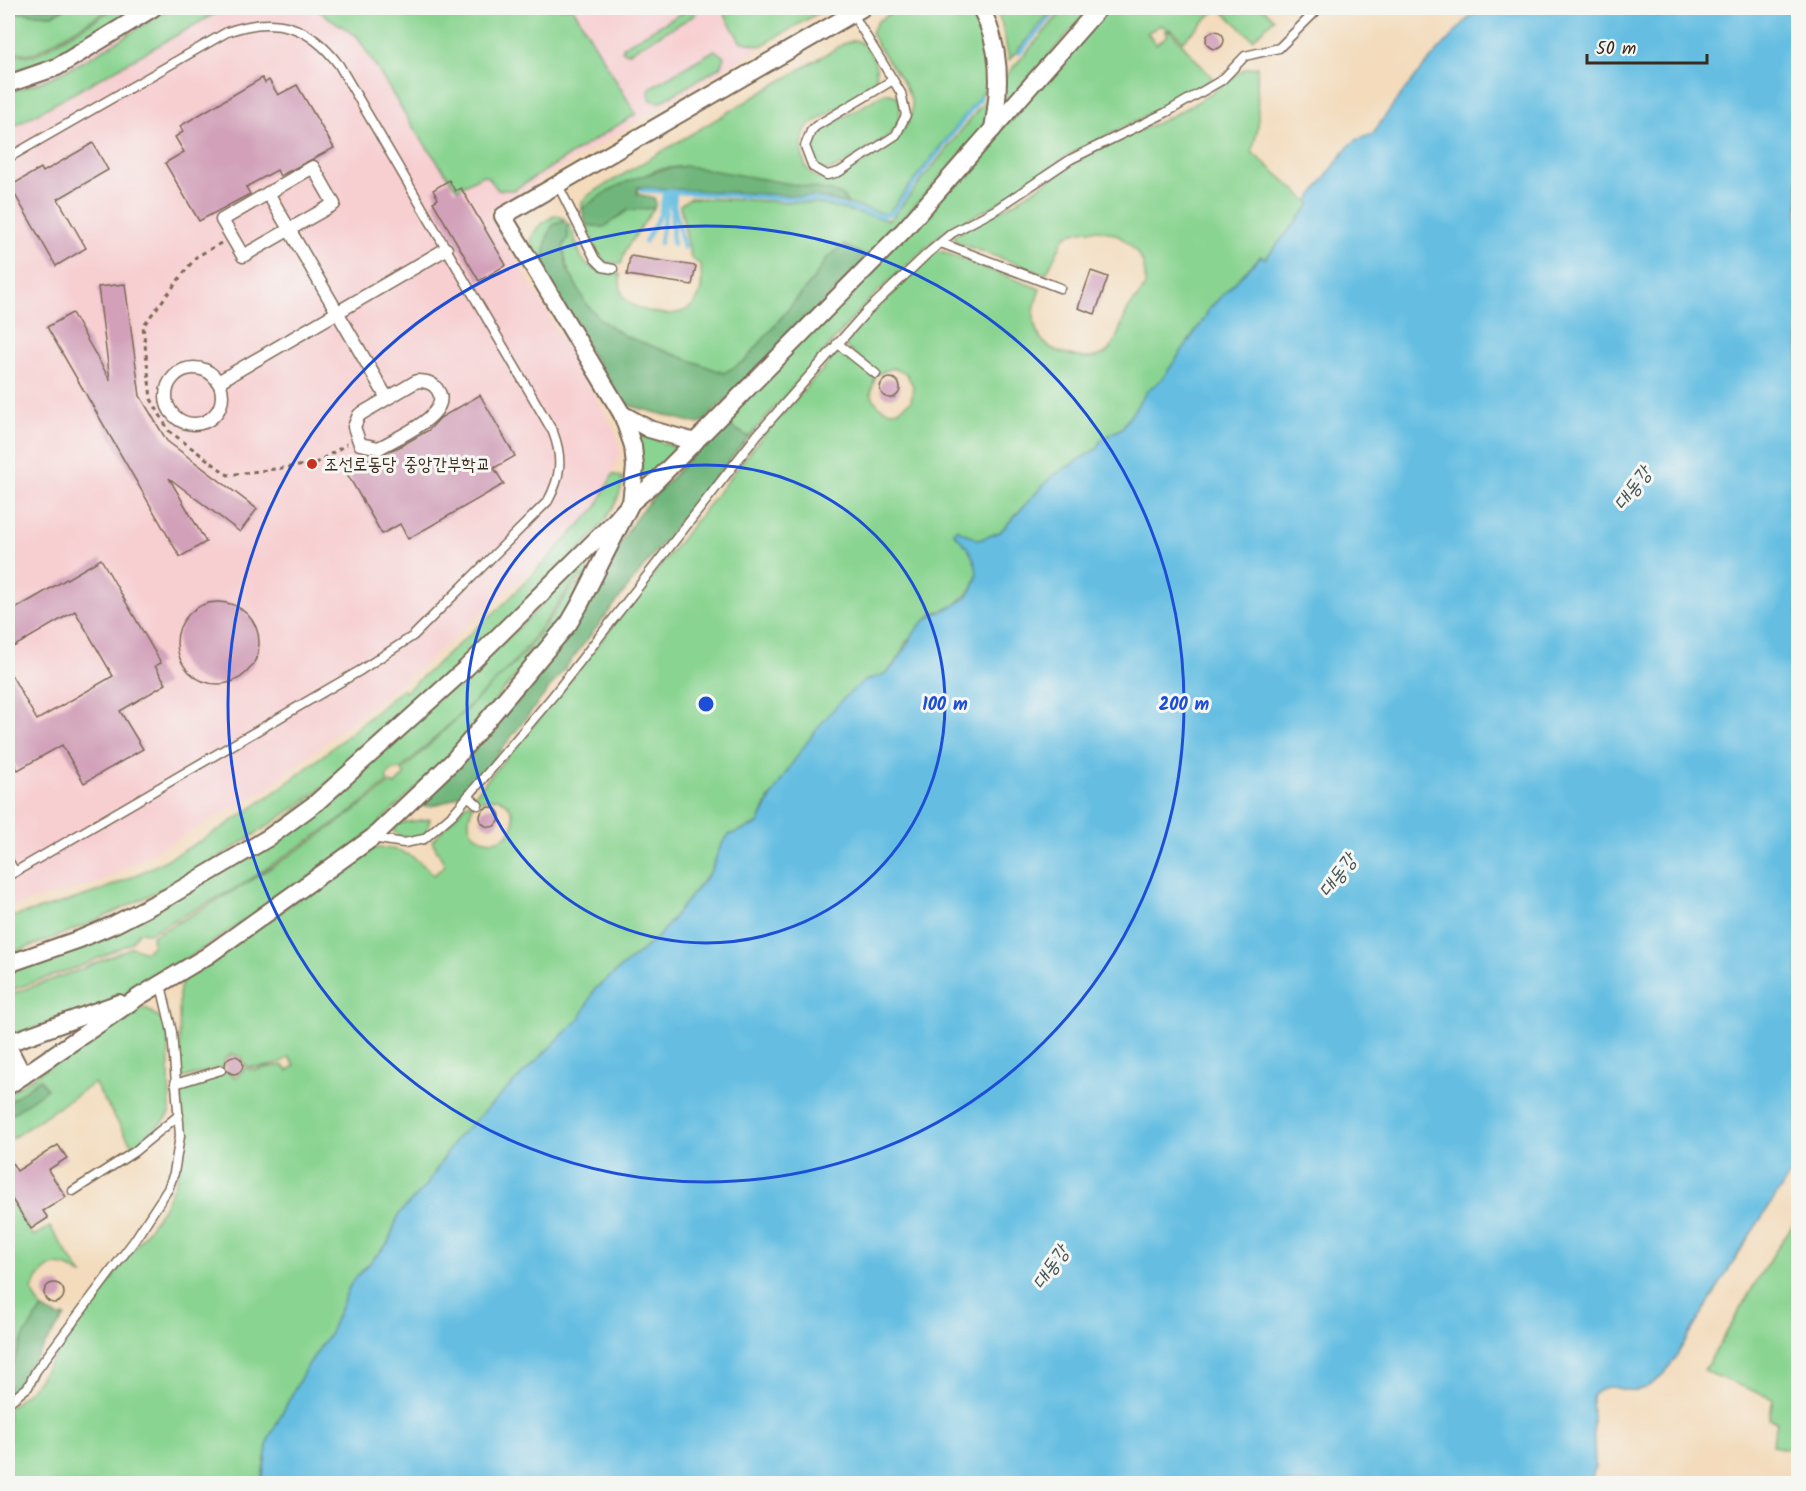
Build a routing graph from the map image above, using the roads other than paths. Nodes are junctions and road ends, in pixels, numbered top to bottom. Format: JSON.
{"nodes":[{"id":1,"x":153,"y":8,"type":"edge"},
{"id":2,"x":981,"y":8,"type":"edge"},
{"id":3,"x":1099,"y":8,"type":"edge"},
{"id":4,"x":1319,"y":8,"type":"edge"},
{"id":5,"x":857,"y":10,"type":"edge"},
{"id":6,"x":893,"y":80,"type":"junction"},
{"id":7,"x":8,"y":84,"type":"edge"},
{"id":8,"x":993,"y":129,"type":"junction"},
{"id":9,"x":8,"y":158,"type":"edge"},
{"id":10,"x":558,"y":184,"type":"junction"},
{"id":11,"x":268,"y":193,"type":"junction"},
{"id":12,"x":289,"y":230,"type":"junction"},
{"id":13,"x":941,"y":243,"type":"junction"},
{"id":14,"x":446,"y":249,"type":"junction"},
{"id":15,"x":613,"y":269,"type":"dead end"},
{"id":16,"x":1060,"y":288,"type":"dead end"},
{"id":17,"x":337,"y":312,"type":"junction"},
{"id":18,"x":837,"y":343,"type":"junction"},
{"id":19,"x":876,"y":375,"type":"dead end"},
{"id":20,"x":218,"y":382,"type":"junction"},
{"id":21,"x":387,"y":398,"type":"junction"},
{"id":22,"x":622,"y":414,"type":"junction"},
{"id":23,"x":695,"y":442,"type":"junction"},
{"id":24,"x":631,"y":503,"type":"junction"},
{"id":25,"x":468,"y":796,"type":"junction"},
{"id":26,"x":478,"y":805,"type":"dead end"},
{"id":27,"x":372,"y":838,"type":"junction"},
{"id":28,"x":8,"y":860,"type":"edge"},
{"id":29,"x":11,"y":874,"type":"edge"},
{"id":30,"x":8,"y":964,"type":"edge"},
{"id":31,"x":161,"y":985,"type":"junction"},
{"id":32,"x":140,"y":996,"type":"junction"},
{"id":33,"x":8,"y":1045,"type":"edge"},
{"id":34,"x":221,"y":1070,"type":"dead end"},
{"id":35,"x":23,"y":1076,"type":"junction"},
{"id":36,"x":175,"y":1084,"type":"junction"},
{"id":37,"x":8,"y":1086,"type":"edge"},
{"id":38,"x":179,"y":1115,"type":"junction"},
{"id":39,"x":73,"y":1191,"type":"dead end"},
{"id":40,"x":8,"y":1403,"type":"edge"}],
"edges":[{"from":1,"to":7,"type":"street"},
{"from":2,"to":8,"type":"street"},
{"from":3,"to":8,"type":"street"},
{"from":4,"to":13,"type":"lane"},
{"from":5,"to":6,"type":"lane"},
{"from":5,"to":10,"type":"street"},
{"from":6,"to":6,"type":"lane"},
{"from":8,"to":23,"type":"street"},
{"from":9,"to":14,"type":"lane"},
{"from":10,"to":15,"type":"lane"},
{"from":10,"to":22,"type":"street"},
{"from":11,"to":12,"type":"street"},
{"from":11,"to":12,"type":"street"},
{"from":11,"to":12,"type":"street"},
{"from":12,"to":17,"type":"street"},
{"from":13,"to":16,"type":"lane"},
{"from":13,"to":18,"type":"lane"},
{"from":14,"to":17,"type":"street"},
{"from":14,"to":29,"type":"lane"},
{"from":17,"to":20,"type":"street"},
{"from":17,"to":21,"type":"street"},
{"from":18,"to":19,"type":"lane"},
{"from":18,"to":25,"type":"lane"},
{"from":20,"to":20,"type":"street"},
{"from":21,"to":21,"type":"street"},
{"from":22,"to":23,"type":"street"},
{"from":22,"to":24,"type":"street"},
{"from":23,"to":24,"type":"street"},
{"from":24,"to":27,"type":"street"},
{"from":24,"to":30,"type":"street"},
{"from":25,"to":26,"type":"lane"},
{"from":25,"to":27,"type":"lane"},
{"from":27,"to":31,"type":"street"},
{"from":28,"to":29,"type":"lane"},
{"from":31,"to":32,"type":"street"},
{"from":31,"to":36,"type":"lane"},
{"from":32,"to":33,"type":"street"},
{"from":32,"to":35,"type":"street"},
{"from":33,"to":35,"type":"street"},
{"from":34,"to":36,"type":"lane"},
{"from":35,"to":37,"type":"street"},
{"from":36,"to":38,"type":"lane"},
{"from":38,"to":39,"type":"lane"},
{"from":38,"to":40,"type":"lane"}]}
